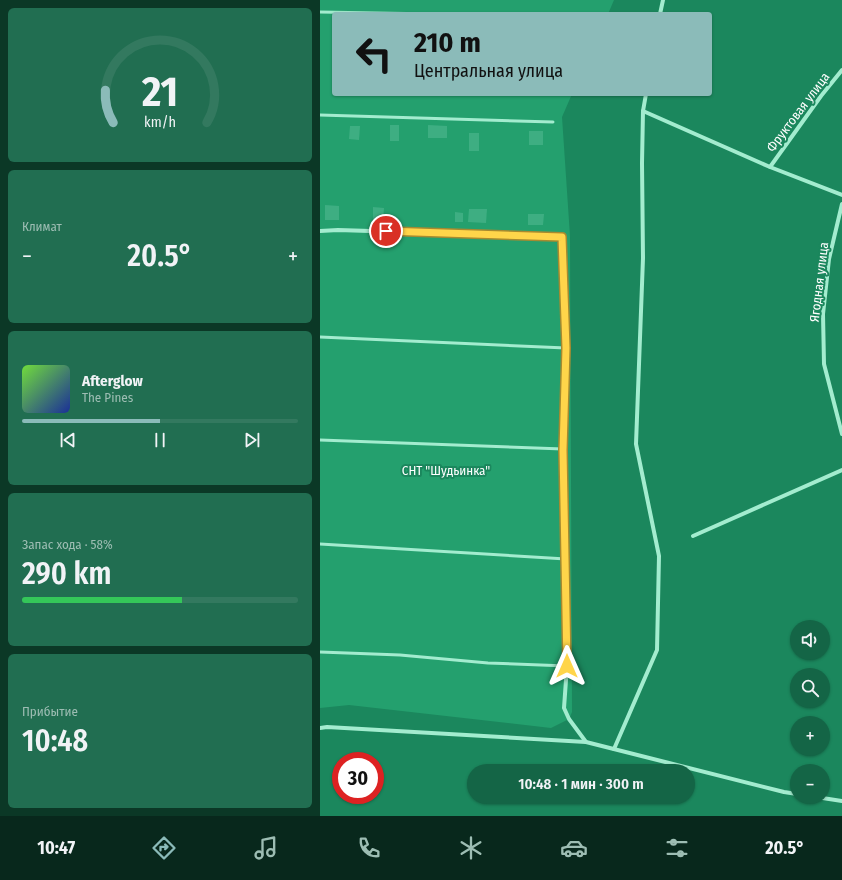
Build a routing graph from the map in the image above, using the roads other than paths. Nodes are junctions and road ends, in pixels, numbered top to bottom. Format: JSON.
{"nodes":[{"id":1,"x":663,"y":0,"type":"edge"},
{"id":2,"x":320,"y":12,"type":"edge"},
{"id":3,"x":332,"y":12,"type":"edge"},
{"id":4,"x":660,"y":12,"type":"edge"},
{"id":5,"x":842,"y":70,"type":"edge"},
{"id":6,"x":646,"y":96,"type":"edge"},
{"id":7,"x":643,"y":111,"type":"junction"},
{"id":8,"x":320,"y":115,"type":"edge"},
{"id":9,"x":553,"y":122,"type":"dead end"},
{"id":10,"x":770,"y":167,"type":"junction"},
{"id":11,"x":842,"y":195,"type":"edge"},
{"id":12,"x":842,"y":204,"type":"edge"},
{"id":13,"x":320,"y":231,"type":"edge"},
{"id":14,"x":320,"y":337,"type":"edge"},
{"id":15,"x":566,"y":348,"type":"junction"},
{"id":16,"x":842,"y":434,"type":"edge"},
{"id":17,"x":320,"y":440,"type":"edge"},
{"id":18,"x":563,"y":450,"type":"junction"},
{"id":19,"x":842,"y":470,"type":"edge"},
{"id":20,"x":693,"y":536,"type":"dead end"},
{"id":21,"x":320,"y":544,"type":"edge"},
{"id":22,"x":566,"y":559,"type":"junction"},
{"id":23,"x":320,"y":652,"type":"edge"},
{"id":24,"x":567,"y":666,"type":"junction"},
{"id":25,"x":320,"y":728,"type":"edge"},
{"id":26,"x":586,"y":742,"type":"junction"},
{"id":27,"x":614,"y":749,"type":"junction"},
{"id":28,"x":790,"y":793,"type":"edge"},
{"id":29,"x":830,"y":799,"type":"edge"},
{"id":30,"x":842,"y":801,"type":"edge"}],
"edges":[{"from":1,"to":4,"type":"street"},
{"from":2,"to":3,"type":"lane"},
{"from":5,"to":10,"type":"street","name":"Фруктовая улица"},
{"from":6,"to":7,"type":"street"},
{"from":7,"to":10,"type":"street"},
{"from":7,"to":27,"type":"street"},
{"from":8,"to":9,"type":"lane"},
{"from":10,"to":11,"type":"street"},
{"from":12,"to":16,"type":"street","name":"Ягодная улица"},
{"from":13,"to":15,"type":"street"},
{"from":14,"to":15,"type":"lane"},
{"from":15,"to":18,"type":"street"},
{"from":17,"to":18,"type":"lane"},
{"from":18,"to":22,"type":"street"},
{"from":19,"to":20,"type":"street"},
{"from":21,"to":22,"type":"lane"},
{"from":22,"to":24,"type":"street"},
{"from":23,"to":24,"type":"lane"},
{"from":24,"to":26,"type":"street"},
{"from":25,"to":26,"type":"street"},
{"from":26,"to":27,"type":"street"},
{"from":27,"to":28,"type":"street"},
{"from":29,"to":30,"type":"street"}]}
